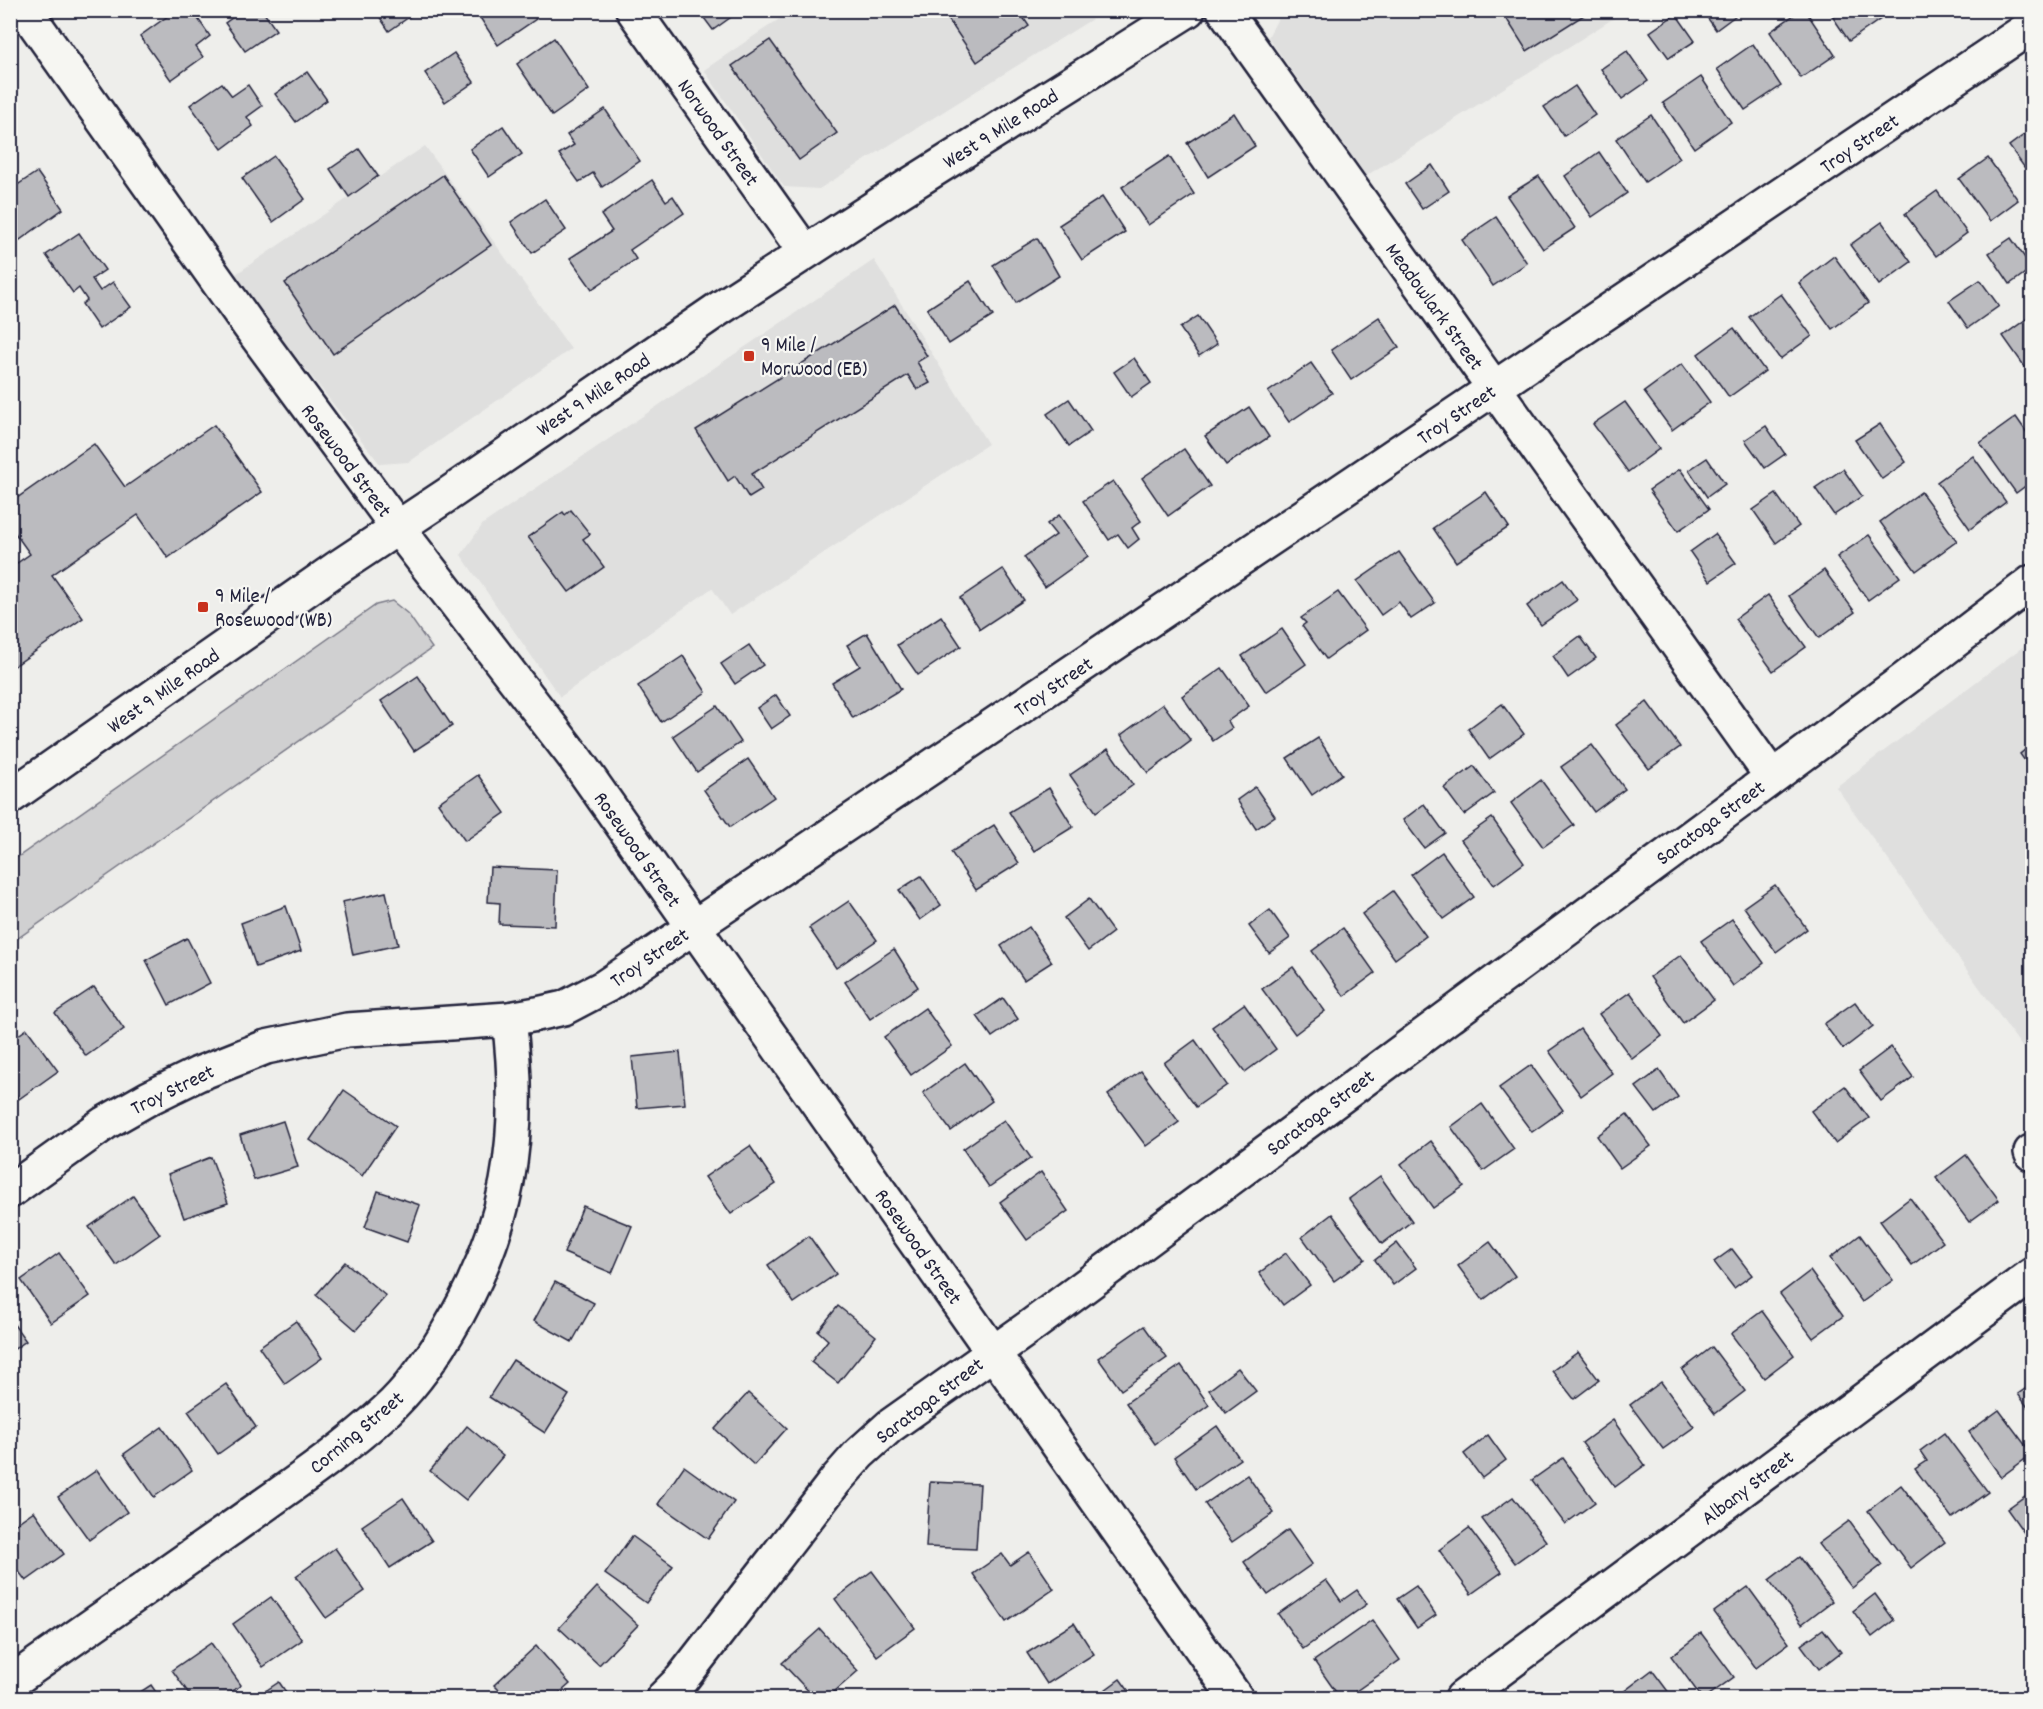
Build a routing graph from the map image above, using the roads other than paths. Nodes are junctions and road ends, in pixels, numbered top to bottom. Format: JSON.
{"nodes":[{"id":1,"x":25,"y":10,"type":"edge"},
{"id":2,"x":633,"y":10,"type":"edge"},
{"id":3,"x":1188,"y":10,"type":"edge"},
{"id":4,"x":1224,"y":10,"type":"edge"},
{"id":5,"x":2032,"y":26,"type":"edge"},
{"id":6,"x":805,"y":252,"type":"junction"},
{"id":7,"x":1494,"y":389,"type":"junction"},
{"id":8,"x":398,"y":528,"type":"junction"},
{"id":9,"x":2032,"y":582,"type":"edge"},
{"id":10,"x":1772,"y":777,"type":"junction"},
{"id":11,"x":10,"y":797,"type":"edge"},
{"id":12,"x":694,"y":927,"type":"junction"},
{"id":13,"x":509,"y":1019,"type":"junction"},
{"id":14,"x":10,"y":1191,"type":"edge"},
{"id":15,"x":2032,"y":1275,"type":"edge"},
{"id":16,"x":994,"y":1352,"type":"junction"},
{"id":17,"x":10,"y":1683,"type":"edge"},
{"id":18,"x":663,"y":1698,"type":"edge"},
{"id":19,"x":1236,"y":1698,"type":"edge"},
{"id":20,"x":1462,"y":1698,"type":"edge"}],
"edges":[{"from":1,"to":8,"type":"street","name":"Rosewood Street"},
{"from":2,"to":6,"type":"street","name":"Norwood Street"},
{"from":3,"to":6,"type":"street","name":"West 9 Mile Road"},
{"from":4,"to":7,"type":"street","name":"Meadowlark Street"},
{"from":5,"to":7,"type":"street","name":"Troy Street"},
{"from":6,"to":8,"type":"street","name":"West 9 Mile Road"},
{"from":7,"to":10,"type":"street","name":"Meadowlark Street"},
{"from":7,"to":12,"type":"street","name":"Troy Street"},
{"from":8,"to":11,"type":"street","name":"West 9 Mile Road"},
{"from":8,"to":12,"type":"street","name":"Rosewood Street"},
{"from":9,"to":10,"type":"street","name":"Saratoga Street"},
{"from":10,"to":16,"type":"street","name":"Saratoga Street"},
{"from":12,"to":13,"type":"street","name":"Troy Street"},
{"from":12,"to":16,"type":"street","name":"Rosewood Street"},
{"from":13,"to":14,"type":"street","name":"Troy Street"},
{"from":13,"to":17,"type":"street","name":"Corning Street"},
{"from":15,"to":20,"type":"street","name":"Albany Street"},
{"from":16,"to":18,"type":"street","name":"Saratoga Street"},
{"from":16,"to":19,"type":"street","name":"Rosewood Street"}]}
